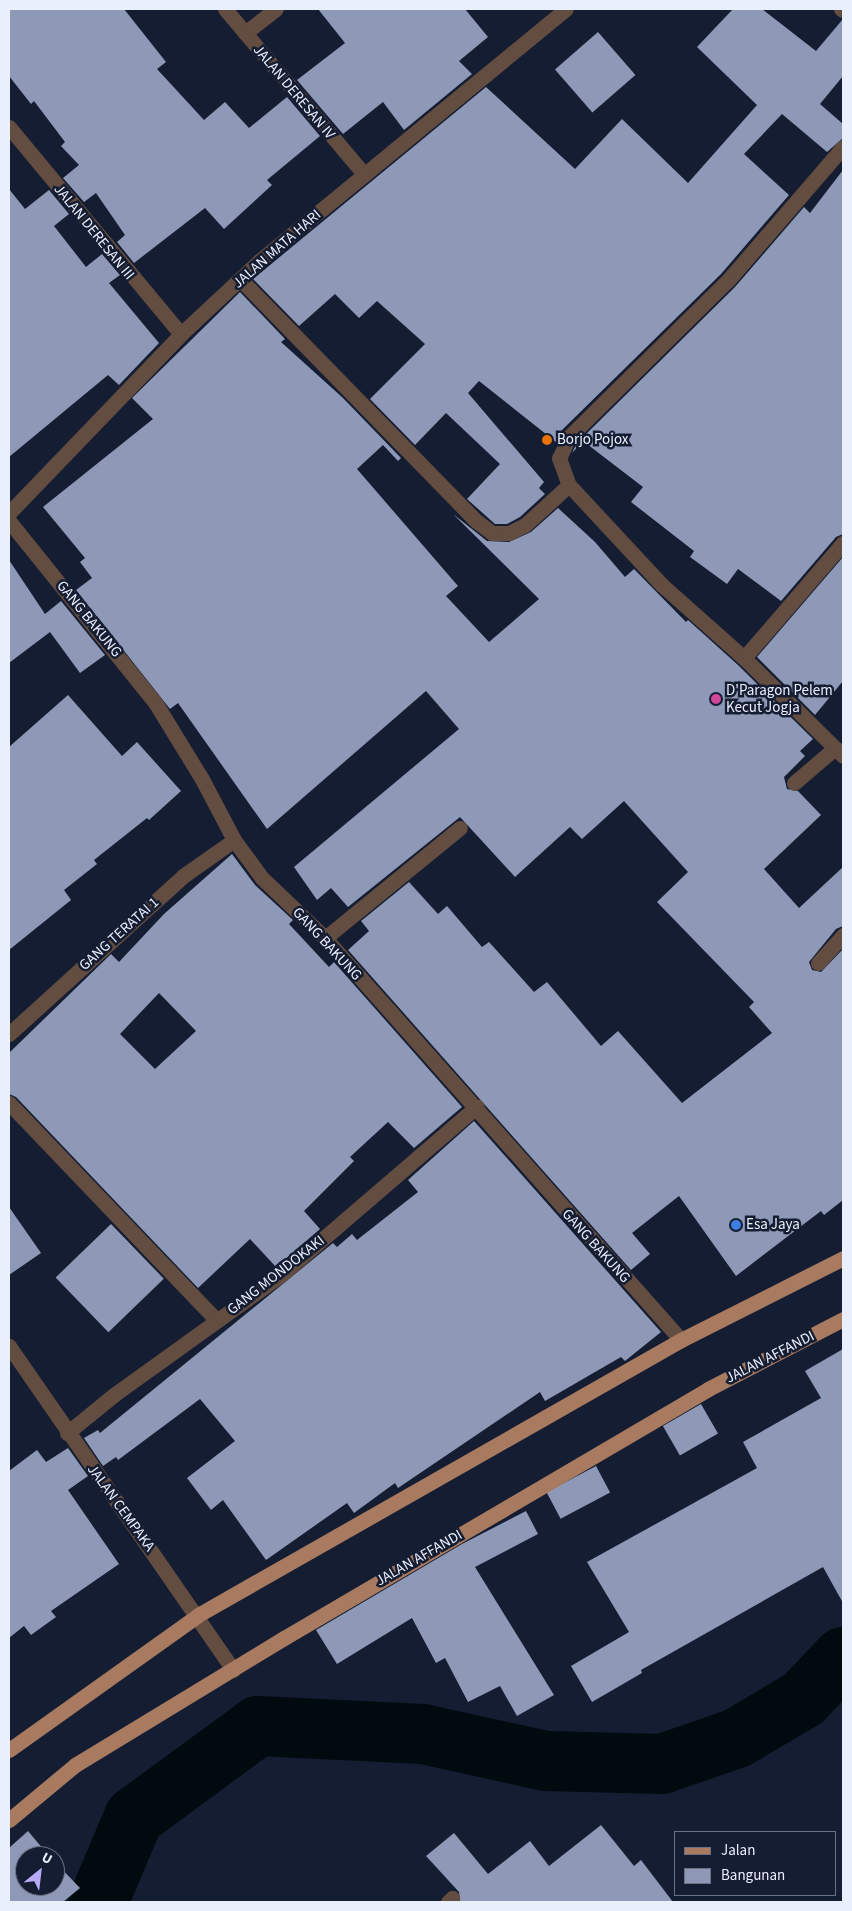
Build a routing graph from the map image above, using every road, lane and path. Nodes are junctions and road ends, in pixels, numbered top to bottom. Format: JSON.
{"nodes":[{"id":1,"x":225,"y":9,"type":"edge"},
{"id":2,"x":276,"y":9,"type":"edge"},
{"id":3,"x":566,"y":9,"type":"edge"},
{"id":4,"x":246,"y":33,"type":"junction"},
{"id":5,"x":9,"y":127,"type":"edge"},
{"id":6,"x":843,"y":147,"type":"edge"},
{"id":7,"x":364,"y":174,"type":"junction"},
{"id":8,"x":241,"y":280,"type":"junction"},
{"id":9,"x":180,"y":334,"type":"junction"},
{"id":10,"x":569,"y":485,"type":"junction"},
{"id":11,"x":9,"y":513,"type":"edge"},
{"id":12,"x":9,"y":521,"type":"edge"},
{"id":13,"x":843,"y":543,"type":"edge"},
{"id":14,"x":744,"y":658,"type":"junction"},
{"id":15,"x":839,"y":752,"type":"edge"},
{"id":16,"x":794,"y":782,"type":"dead end"},
{"id":17,"x":460,"y":828,"type":"dead end"},
{"id":18,"x":234,"y":840,"type":"junction"},
{"id":19,"x":843,"y":935,"type":"edge"},
{"id":20,"x":325,"y":938,"type":"junction"},
{"id":21,"x":818,"y":963,"type":"dead end"},
{"id":22,"x":9,"y":1034,"type":"edge"},
{"id":23,"x":9,"y":1103,"type":"edge"},
{"id":24,"x":477,"y":1106,"type":"junction"},
{"id":25,"x":843,"y":1258,"type":"edge"},
{"id":26,"x":843,"y":1318,"type":"edge"},
{"id":27,"x":217,"y":1321,"type":"junction"},
{"id":28,"x":681,"y":1340,"type":"junction"},
{"id":29,"x":9,"y":1346,"type":"edge"},
{"id":30,"x":67,"y":1433,"type":"junction"},
{"id":31,"x":198,"y":1615,"type":"junction"},
{"id":32,"x":233,"y":1670,"type":"junction"},
{"id":33,"x":9,"y":1750,"type":"edge"},
{"id":34,"x":9,"y":1820,"type":"edge"}],
"edges":[{"from":1,"to":4,"type":"street","name":"JALAN DERESAN IV"},
{"from":2,"to":4,"type":"street"},
{"from":3,"to":7,"type":"street","name":"JALAN MATA HARI"},
{"from":4,"to":7,"type":"street","name":"JALAN DERESAN IV"},
{"from":5,"to":9,"type":"street","name":"JALAN DERESAN III"},
{"from":6,"to":10,"type":"street"},
{"from":7,"to":8,"type":"street","name":"JALAN MATA HARI"},
{"from":8,"to":9,"type":"street","name":"JALAN MATA HARI"},
{"from":8,"to":10,"type":"street"},
{"from":9,"to":11,"type":"street","name":"JALAN MATA HARI"},
{"from":10,"to":14,"type":"street"},
{"from":12,"to":18,"type":"street","name":"GANG BAKUNG"},
{"from":13,"to":14,"type":"street"},
{"from":14,"to":15,"type":"street"},
{"from":15,"to":16,"type":"street"},
{"from":17,"to":20,"type":"street"},
{"from":18,"to":20,"type":"street","name":"GANG BAKUNG"},
{"from":18,"to":22,"type":"street","name":"GANG TERATAI 1"},
{"from":19,"to":21,"type":"street"},
{"from":20,"to":24,"type":"street","name":"GANG BAKUNG"},
{"from":23,"to":27,"type":"street"},
{"from":24,"to":27,"type":"street","name":"GANG MONDOKAKI"},
{"from":24,"to":28,"type":"street","name":"GANG BAKUNG"},
{"from":25,"to":28,"type":"main road"},
{"from":26,"to":32,"type":"main road","name":"JALAN AFFANDI"},
{"from":27,"to":30,"type":"street","name":"GANG MONDOKAKI"},
{"from":28,"to":31,"type":"main road"},
{"from":29,"to":30,"type":"street","name":"JALAN CEMPAKA"},
{"from":30,"to":31,"type":"street","name":"JALAN CEMPAKA"},
{"from":31,"to":32,"type":"street","name":"JALAN CEMPAKA"},
{"from":31,"to":33,"type":"main road"},
{"from":32,"to":34,"type":"main road","name":"JALAN AFFANDI"}]}
